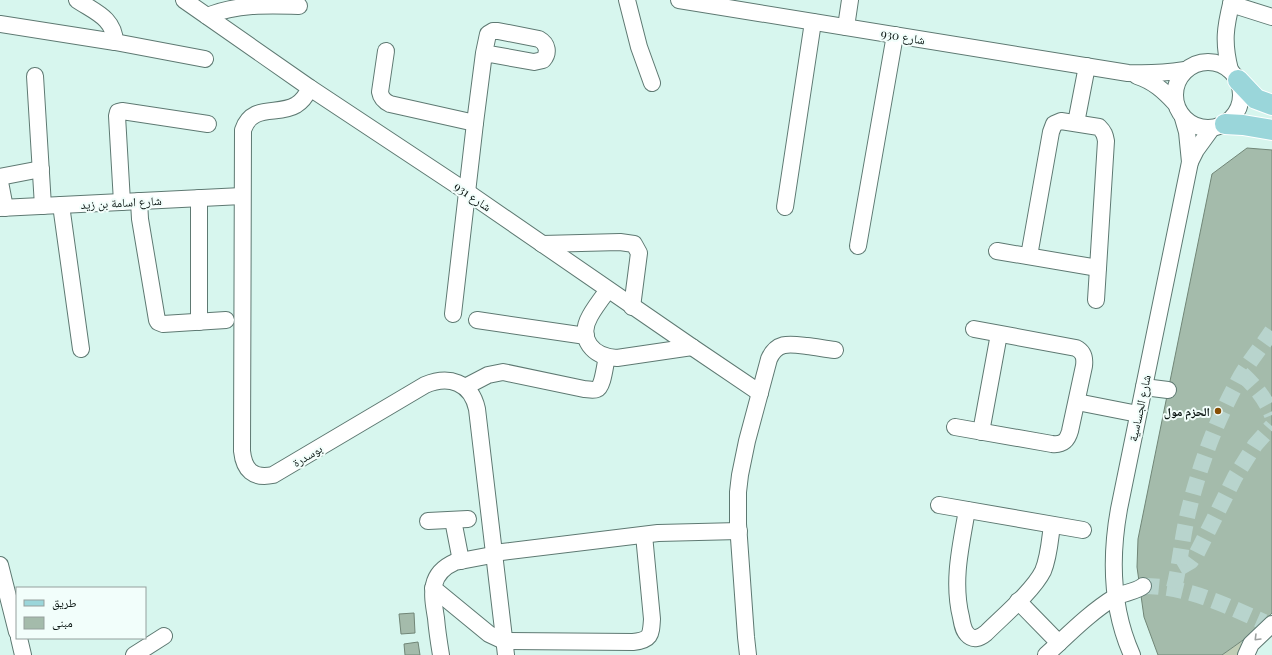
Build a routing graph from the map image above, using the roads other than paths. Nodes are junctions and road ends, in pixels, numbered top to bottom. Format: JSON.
{"nodes":[{"id":1,"x":77,"y":0,"type":"edge"},
{"id":2,"x":184,"y":0,"type":"edge"},
{"id":3,"x":627,"y":0,"type":"edge"},
{"id":4,"x":679,"y":0,"type":"edge"},
{"id":5,"x":850,"y":0,"type":"edge"},
{"id":6,"x":1231,"y":2,"type":"edge"},
{"id":7,"x":299,"y":6,"type":"dead end"},
{"id":8,"x":207,"y":16,"type":"junction"},
{"id":9,"x":1272,"y":17,"type":"edge"},
{"id":10,"x":813,"y":22,"type":"junction"},
{"id":11,"x":0,"y":24,"type":"edge"},
{"id":12,"x":846,"y":27,"type":"junction"},
{"id":13,"x":1225,"y":28,"type":"junction"},
{"id":14,"x":895,"y":35,"type":"junction"},
{"id":15,"x":115,"y":42,"type":"junction"},
{"id":16,"x":386,"y":51,"type":"dead end"},
{"id":17,"x":484,"y":53,"type":"dead end"},
{"id":18,"x":205,"y":59,"type":"dead end"},
{"id":19,"x":1200,"y":62,"type":"junction"},
{"id":20,"x":1087,"y":66,"type":"junction"},
{"id":21,"x":1185,"y":70,"type":"junction"},
{"id":22,"x":1128,"y":73,"type":"junction"},
{"id":23,"x":1234,"y":75,"type":"junction"},
{"id":24,"x":35,"y":76,"type":"dead end"},
{"id":25,"x":652,"y":83,"type":"dead end"},
{"id":26,"x":310,"y":88,"type":"junction"},
{"id":27,"x":1175,"y":103,"type":"junction"},
{"id":28,"x":1272,"y":105,"type":"edge"},
{"id":29,"x":1183,"y":118,"type":"junction"},
{"id":30,"x":475,"y":123,"type":"junction"},
{"id":31,"x":1076,"y":123,"type":"junction"},
{"id":32,"x":208,"y":124,"type":"dead end"},
{"id":33,"x":1219,"y":126,"type":"junction"},
{"id":34,"x":1272,"y":130,"type":"edge"},
{"id":35,"x":1190,"y":162,"type":"junction"},
{"id":36,"x":41,"y":169,"type":"junction"},
{"id":37,"x":0,"y":176,"type":"edge"},
{"id":38,"x":0,"y":182,"type":"edge"},
{"id":39,"x":467,"y":192,"type":"junction"},
{"id":40,"x":242,"y":196,"type":"junction"},
{"id":41,"x":198,"y":198,"type":"junction"},
{"id":42,"x":139,"y":201,"type":"junction"},
{"id":43,"x":122,"y":202,"type":"junction"},
{"id":44,"x":61,"y":205,"type":"junction"},
{"id":45,"x":43,"y":206,"type":"junction"},
{"id":46,"x":785,"y":207,"type":"dead end"},
{"id":47,"x":2,"y":208,"type":"edge"},
{"id":48,"x":542,"y":244,"type":"junction"},
{"id":49,"x":858,"y":246,"type":"dead end"},
{"id":50,"x":998,"y":250,"type":"dead end"},
{"id":51,"x":1029,"y":256,"type":"junction"},
{"id":52,"x":1098,"y":268,"type":"junction"},
{"id":53,"x":608,"y":290,"type":"junction"},
{"id":54,"x":1096,"y":300,"type":"dead end"},
{"id":55,"x":632,"y":306,"type":"junction"},
{"id":56,"x":453,"y":314,"type":"dead end"},
{"id":57,"x":226,"y":320,"type":"dead end"},
{"id":58,"x":477,"y":320,"type":"dead end"},
{"id":59,"x":198,"y":322,"type":"junction"},
{"id":60,"x":974,"y":329,"type":"dead end"},
{"id":61,"x":999,"y":334,"type":"junction"},
{"id":62,"x":586,"y":336,"type":"junction"},
{"id":63,"x":692,"y":348,"type":"junction"},
{"id":64,"x":80,"y":349,"type":"dead end"},
{"id":65,"x":835,"y":350,"type":"dead end"},
{"id":66,"x":607,"y":357,"type":"junction"},
{"id":67,"x":1144,"y":387,"type":"junction"},
{"id":68,"x":465,"y":388,"type":"junction"},
{"id":69,"x":1168,"y":390,"type":"dead end"},
{"id":70,"x":760,"y":393,"type":"junction"},
{"id":71,"x":1077,"y":402,"type":"junction"},
{"id":72,"x":1138,"y":414,"type":"junction"},
{"id":73,"x":955,"y":427,"type":"dead end"},
{"id":74,"x":981,"y":432,"type":"junction"},
{"id":75,"x":939,"y":505,"type":"dead end"},
{"id":76,"x":967,"y":510,"type":"junction"},
{"id":77,"x":428,"y":521,"type":"dead end"},
{"id":78,"x":1052,"y":525,"type":"junction"},
{"id":79,"x":1084,"y":530,"type":"dead end"},
{"id":80,"x":738,"y":531,"type":"junction"},
{"id":81,"x":644,"y":535,"type":"junction"},
{"id":82,"x":494,"y":553,"type":"junction"},
{"id":83,"x":461,"y":561,"type":"junction"},
{"id":84,"x":0,"y":565,"type":"edge"},
{"id":85,"x":1113,"y":581,"type":"junction"},
{"id":86,"x":433,"y":588,"type":"junction"},
{"id":87,"x":1115,"y":597,"type":"junction"},
{"id":88,"x":1018,"y":601,"type":"junction"},
{"id":89,"x":1269,"y":623,"type":"edge"},
{"id":90,"x":16,"y":628,"type":"edge"},
{"id":91,"x":164,"y":636,"type":"dead end"},
{"id":92,"x":18,"y":639,"type":"edge"},
{"id":93,"x":1060,"y":643,"type":"junction"},
{"id":94,"x":505,"y":648,"type":"edge"},
{"id":95,"x":23,"y":655,"type":"edge"},
{"id":96,"x":134,"y":655,"type":"edge"},
{"id":97,"x":441,"y":655,"type":"edge"},
{"id":98,"x":748,"y":655,"type":"edge"},
{"id":99,"x":1046,"y":655,"type":"edge"},
{"id":100,"x":1132,"y":655,"type":"edge"},
{"id":101,"x":1246,"y":655,"type":"edge"}],
"edges":[{"from":1,"to":15,"type":"street"},
{"from":2,"to":8,"type":"street","name":"شارع 931"},
{"from":3,"to":25,"type":"street"},
{"from":4,"to":10,"type":"street","name":"شارع 930"},
{"from":5,"to":12,"type":"street"},
{"from":6,"to":9,"type":"street"},
{"from":6,"to":13,"type":"street"},
{"from":7,"to":8,"type":"street"},
{"from":8,"to":26,"type":"street","name":"شارع 931"},
{"from":10,"to":12,"type":"street","name":"شارع 930"},
{"from":10,"to":46,"type":"street"},
{"from":11,"to":15,"type":"street"},
{"from":12,"to":14,"type":"street","name":"شارع 930"},
{"from":13,"to":19,"type":"street"},
{"from":13,"to":23,"type":"street"},
{"from":14,"to":20,"type":"street","name":"شارع 930"},
{"from":14,"to":49,"type":"street"},
{"from":15,"to":18,"type":"street"},
{"from":16,"to":30,"type":"street"},
{"from":17,"to":30,"type":"street"},
{"from":19,"to":21,"type":"street"},
{"from":19,"to":23,"type":"street"},
{"from":20,"to":22,"type":"street","name":"شارع 930"},
{"from":20,"to":31,"type":"street"},
{"from":21,"to":22,"type":"street","name":"شارع 930"},
{"from":21,"to":27,"type":"street"},
{"from":22,"to":27,"type":"street","name":"شارع 930"},
{"from":23,"to":28,"type":"main road"},
{"from":23,"to":33,"type":"street"},
{"from":24,"to":36,"type":"street"},
{"from":26,"to":39,"type":"street","name":"شارع 931"},
{"from":26,"to":40,"type":"street","name":"بوسدرة"},
{"from":27,"to":29,"type":"street"},
{"from":29,"to":33,"type":"street"},
{"from":29,"to":35,"type":"street","name":"شارع الجساسية"},
{"from":30,"to":39,"type":"street"},
{"from":31,"to":51,"type":"street"},
{"from":31,"to":52,"type":"street"},
{"from":32,"to":43,"type":"street"},
{"from":33,"to":34,"type":"main road"},
{"from":33,"to":35,"type":"street","name":"شارع الجساسية"},
{"from":35,"to":67,"type":"street","name":"شارع الجساسية"},
{"from":36,"to":37,"type":"street"},
{"from":36,"to":45,"type":"street"},
{"from":38,"to":47,"type":"street"},
{"from":39,"to":48,"type":"street","name":"شارع 931"},
{"from":39,"to":56,"type":"street"},
{"from":40,"to":41,"type":"street","name":"شارع اسامة بن زيد"},
{"from":40,"to":68,"type":"street","name":"بوسدرة"},
{"from":41,"to":42,"type":"street","name":"شارع اسامة بن زيد"},
{"from":41,"to":59,"type":"street"},
{"from":42,"to":43,"type":"street","name":"شارع اسامة بن زيد"},
{"from":42,"to":59,"type":"street"},
{"from":43,"to":44,"type":"street","name":"شارع اسامة بن زيد"},
{"from":44,"to":45,"type":"street","name":"شارع اسامة بن زيد"},
{"from":44,"to":64,"type":"street"},
{"from":45,"to":47,"type":"street","name":"شارع اسامة بن زيد"},
{"from":48,"to":53,"type":"street","name":"شارع 931"},
{"from":48,"to":55,"type":"street"},
{"from":50,"to":51,"type":"street"},
{"from":51,"to":52,"type":"street"},
{"from":52,"to":54,"type":"street"},
{"from":53,"to":55,"type":"street","name":"شارع 931"},
{"from":53,"to":62,"type":"street"},
{"from":55,"to":63,"type":"street","name":"شارع 931"},
{"from":57,"to":59,"type":"street"},
{"from":58,"to":62,"type":"street"},
{"from":60,"to":61,"type":"street"},
{"from":61,"to":71,"type":"street"},
{"from":61,"to":74,"type":"street"},
{"from":62,"to":66,"type":"street"},
{"from":63,"to":66,"type":"street"},
{"from":63,"to":70,"type":"street","name":"شارع 931"},
{"from":65,"to":70,"type":"street"},
{"from":66,"to":68,"type":"street"},
{"from":67,"to":69,"type":"street"},
{"from":67,"to":72,"type":"street","name":"شارع الجساسية"},
{"from":68,"to":82,"type":"street"},
{"from":70,"to":80,"type":"street"},
{"from":71,"to":72,"type":"street"},
{"from":71,"to":74,"type":"street"},
{"from":72,"to":85,"type":"street","name":"شارع الجساسية"},
{"from":73,"to":74,"type":"street"},
{"from":75,"to":76,"type":"street"},
{"from":76,"to":78,"type":"street"},
{"from":76,"to":88,"type":"street"},
{"from":77,"to":83,"type":"street"},
{"from":78,"to":79,"type":"street"},
{"from":78,"to":88,"type":"street"},
{"from":80,"to":81,"type":"street"},
{"from":80,"to":98,"type":"street"},
{"from":81,"to":82,"type":"street"},
{"from":81,"to":94,"type":"street"},
{"from":82,"to":83,"type":"street"},
{"from":82,"to":94,"type":"street"},
{"from":83,"to":86,"type":"street"},
{"from":84,"to":90,"type":"street"},
{"from":85,"to":87,"type":"street","name":"شارع الجساسية"},
{"from":85,"to":87,"type":"street"},
{"from":86,"to":94,"type":"street"},
{"from":86,"to":97,"type":"street"},
{"from":87,"to":93,"type":"street"},
{"from":87,"to":100,"type":"street","name":"شارع الجساسية"},
{"from":88,"to":93,"type":"street"},
{"from":89,"to":101,"type":"street","one_way":true},
{"from":91,"to":96,"type":"street"},
{"from":92,"to":95,"type":"street"},
{"from":93,"to":99,"type":"street"}]}
